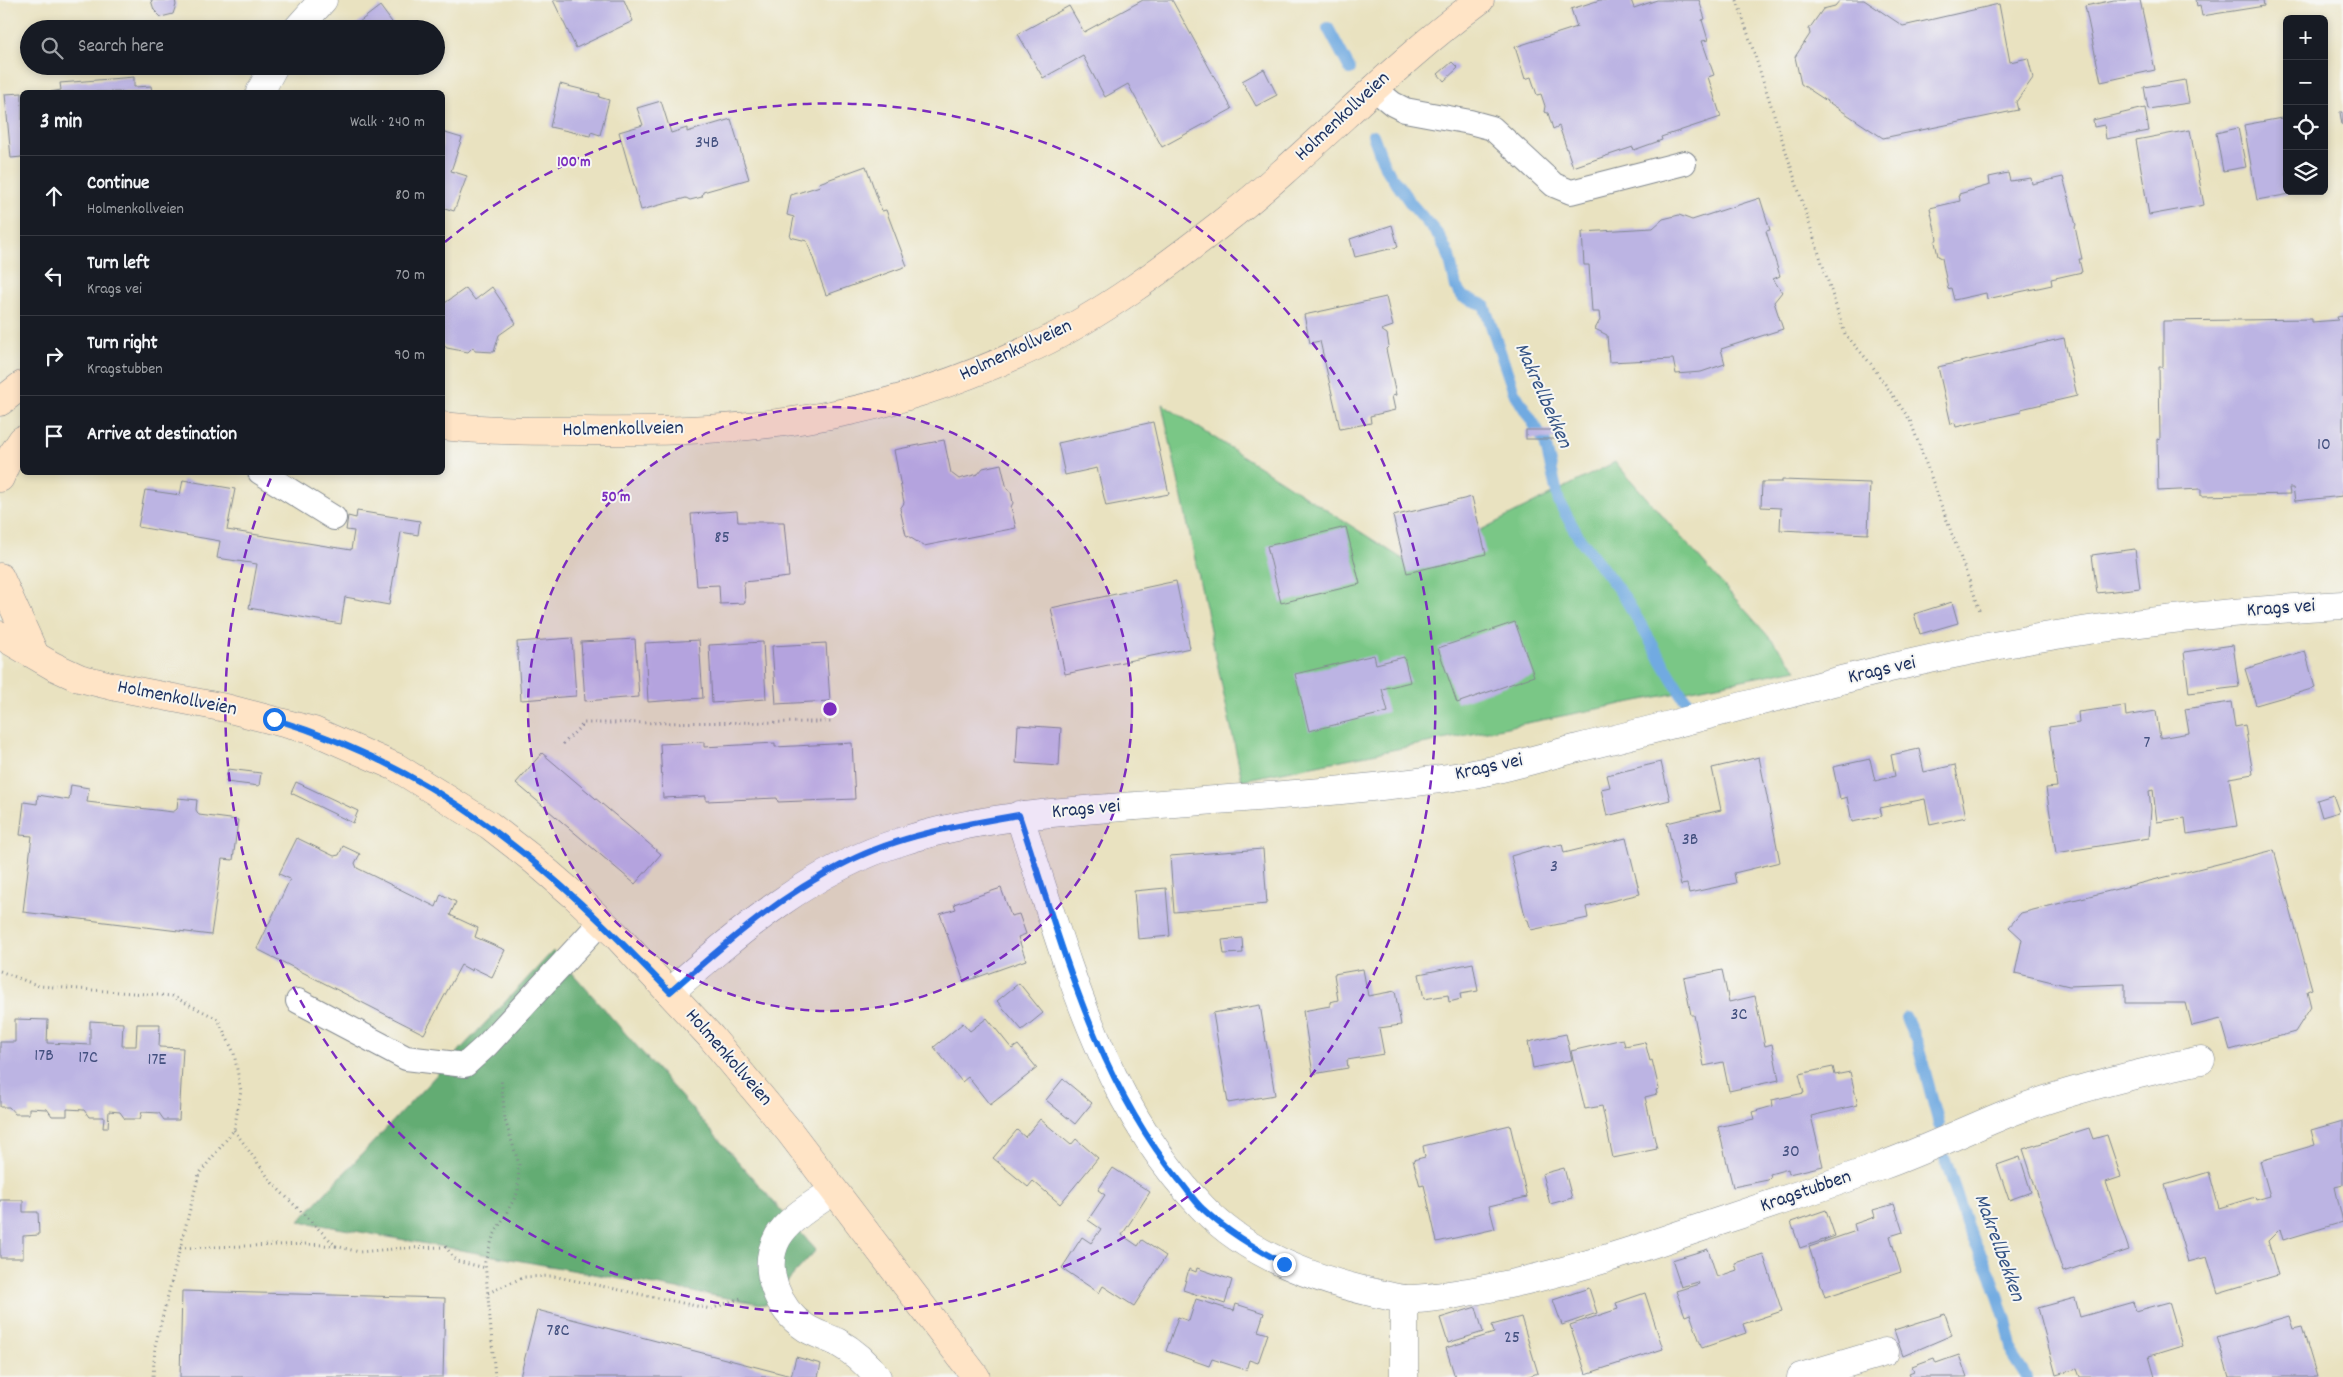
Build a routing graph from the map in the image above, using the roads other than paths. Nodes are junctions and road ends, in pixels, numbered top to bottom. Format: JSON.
{"nodes":[{"id":1,"x":323,"y":0,"type":"edge"},
{"id":2,"x":1480,"y":0,"type":"edge"},
{"id":3,"x":305,"y":20,"type":"edge"},
{"id":4,"x":269,"y":75,"type":"edge"},
{"id":5,"x":1373,"y":88,"type":"junction"},
{"id":6,"x":261,"y":90,"type":"edge"},
{"id":7,"x":1684,"y":163,"type":"dead end"},
{"id":8,"x":20,"y":387,"type":"edge"},
{"id":9,"x":0,"y":402,"type":"edge"},
{"id":10,"x":445,"y":426,"type":"edge"},
{"id":11,"x":20,"y":443,"type":"edge"},
{"id":12,"x":265,"y":475,"type":"edge"},
{"id":13,"x":0,"y":478,"type":"edge"},
{"id":14,"x":334,"y":518,"type":"dead end"},
{"id":15,"x":0,"y":577,"type":"edge"},
{"id":16,"x":2343,"y":605,"type":"edge"},
{"id":17,"x":0,"y":635,"type":"edge"},
{"id":18,"x":35,"y":654,"type":"junction"},
{"id":19,"x":1019,"y":815,"type":"junction"},
{"id":20,"x":601,"y":922,"type":"junction"},
{"id":21,"x":670,"y":992,"type":"junction"},
{"id":22,"x":298,"y":1001,"type":"dead end"},
{"id":23,"x":2202,"y":1060,"type":"dead end"},
{"id":24,"x":833,"y":1191,"type":"junction"},
{"id":25,"x":1404,"y":1299,"type":"junction"},
{"id":26,"x":1885,"y":1352,"type":"dead end"},
{"id":27,"x":877,"y":1377,"type":"edge"},
{"id":28,"x":976,"y":1377,"type":"edge"},
{"id":29,"x":1404,"y":1377,"type":"edge"},
{"id":30,"x":1800,"y":1377,"type":"edge"}],
"edges":[{"from":1,"to":3,"type":"street"},
{"from":2,"to":5,"type":"main road","name":"Holmenkollveien"},
{"from":4,"to":6,"type":"street"},
{"from":5,"to":7,"type":"lane"},
{"from":5,"to":10,"type":"main road","name":"Holmenkollveien"},
{"from":8,"to":9,"type":"main road"},
{"from":11,"to":13,"type":"main road"},
{"from":12,"to":14,"type":"lane"},
{"from":15,"to":18,"type":"main road"},
{"from":16,"to":19,"type":"street","name":"Krags vei"},
{"from":17,"to":18,"type":"main road","name":"Holmenkollveien"},
{"from":18,"to":20,"type":"main road","name":"Holmenkollveien"},
{"from":19,"to":21,"type":"street","name":"Krags vei"},
{"from":19,"to":25,"type":"street","name":"Kragstubben"},
{"from":20,"to":21,"type":"main road","name":"Holmenkollveien"},
{"from":20,"to":22,"type":"lane"},
{"from":21,"to":24,"type":"main road","name":"Holmenkollveien"},
{"from":23,"to":25,"type":"street","name":"Kragstubben"},
{"from":24,"to":27,"type":"street"},
{"from":24,"to":28,"type":"main road","name":"Holmenkollveien"},
{"from":25,"to":29,"type":"street"},
{"from":26,"to":30,"type":"street"}]}
